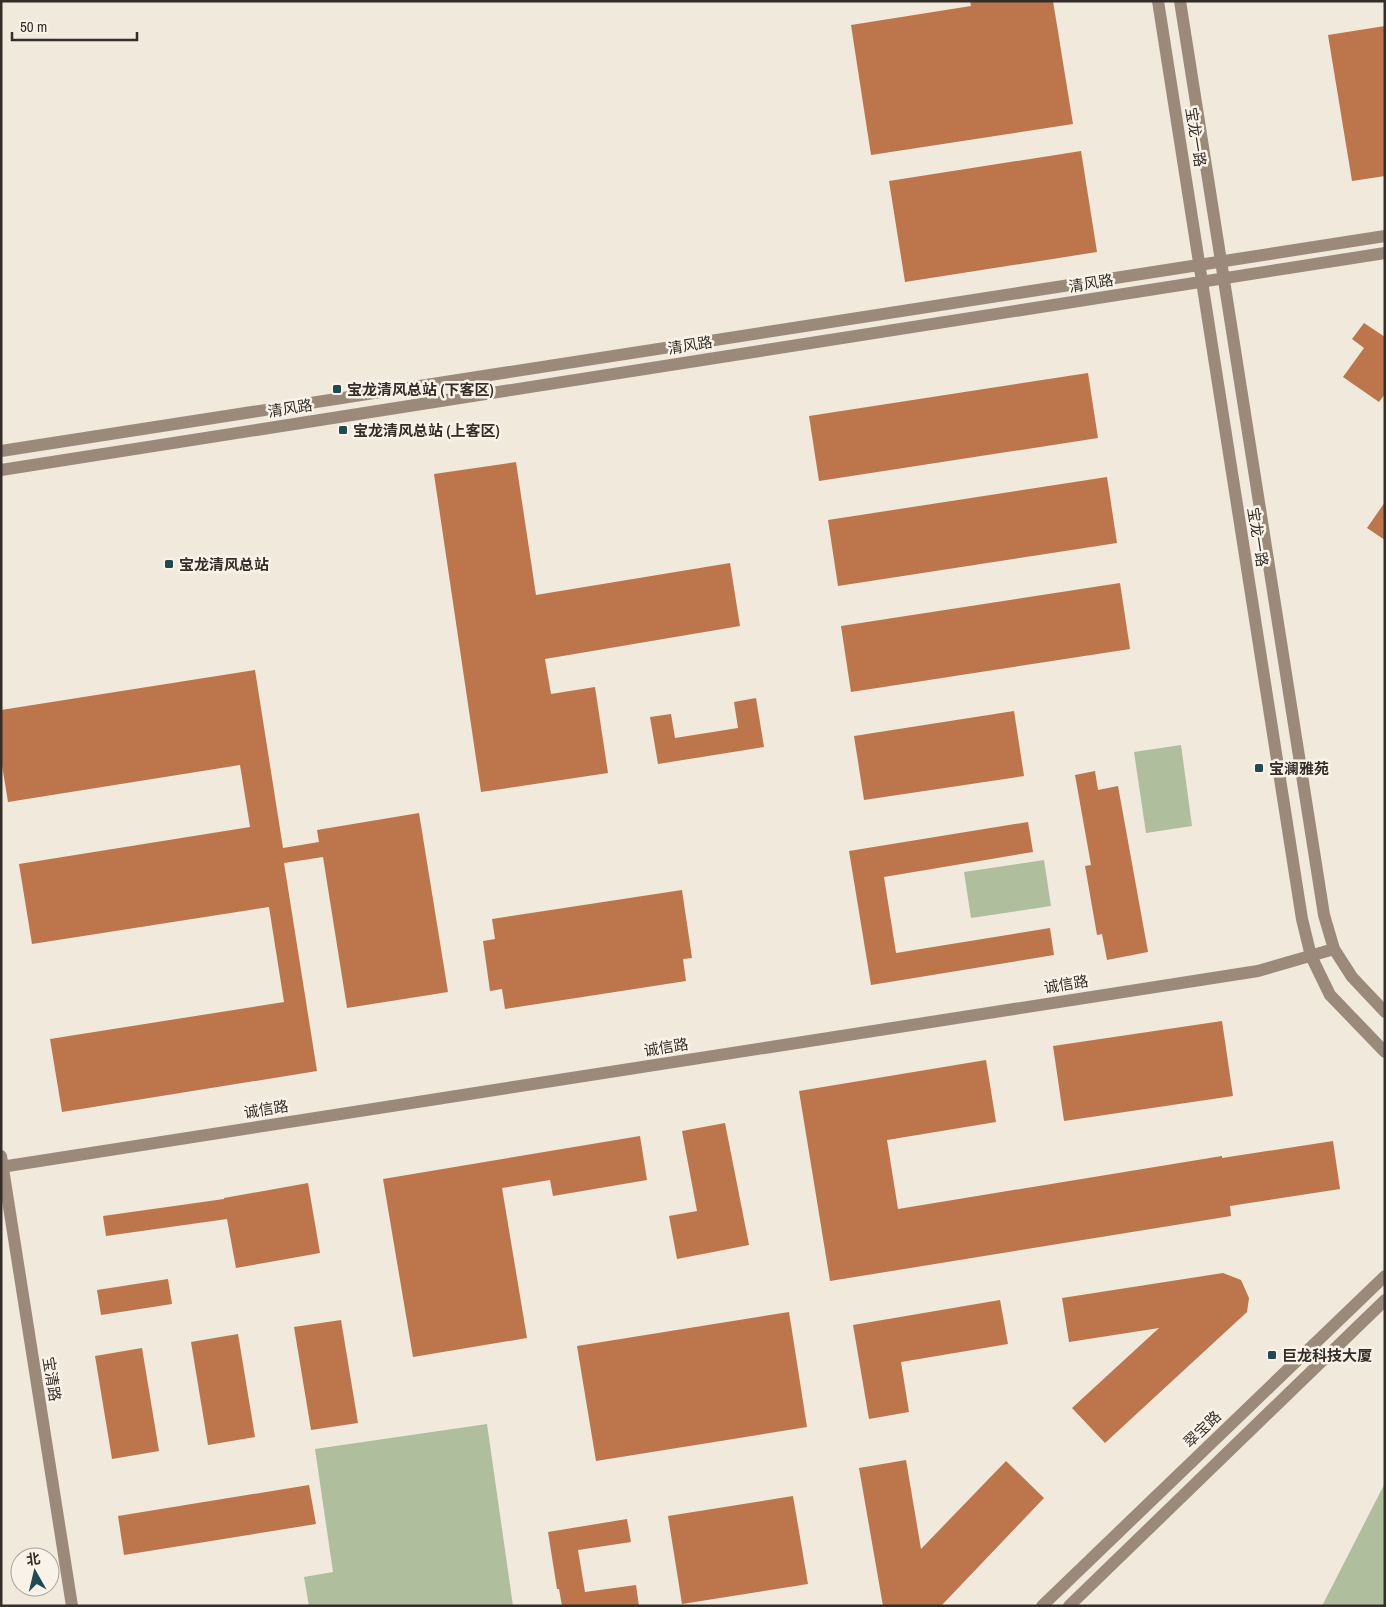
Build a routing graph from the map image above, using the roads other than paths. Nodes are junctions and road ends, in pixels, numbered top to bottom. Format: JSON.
{"nodes":[{"id":1,"x":1158,"y":1,"type":"edge"},
{"id":2,"x":1180,"y":1,"type":"edge"},
{"id":3,"x":1385,"y":236,"type":"edge"},
{"id":4,"x":1385,"y":253,"type":"edge"},
{"id":5,"x":1220,"y":261,"type":"junction"},
{"id":6,"x":1199,"y":264,"type":"junction"},
{"id":7,"x":1223,"y":278,"type":"junction"},
{"id":8,"x":1202,"y":282,"type":"junction"},
{"id":9,"x":1,"y":451,"type":"edge"},
{"id":10,"x":1,"y":470,"type":"edge"},
{"id":11,"x":1334,"y":949,"type":"junction"},
{"id":12,"x":1311,"y":956,"type":"junction"},
{"id":13,"x":1385,"y":1012,"type":"edge"},
{"id":14,"x":1385,"y":1052,"type":"edge"},
{"id":15,"x":2,"y":1163,"type":"edge"},
{"id":16,"x":1385,"y":1276,"type":"edge"},
{"id":17,"x":1385,"y":1300,"type":"edge"},
{"id":18,"x":72,"y":1606,"type":"edge"},
{"id":19,"x":1042,"y":1606,"type":"edge"},
{"id":20,"x":1069,"y":1606,"type":"edge"}],
"edges":[{"from":1,"to":6,"type":"street","name":"宝龙一路"},
{"from":2,"to":5,"type":"street","name":"宝龙一路"},
{"from":3,"to":5,"type":"street","name":"清风路"},
{"from":4,"to":7,"type":"street","name":"清风路"},
{"from":5,"to":6,"type":"street","name":"清风路"},
{"from":5,"to":7,"type":"street","name":"宝龙一路"},
{"from":6,"to":8,"type":"street","name":"宝龙一路"},
{"from":6,"to":9,"type":"street","name":"清风路"},
{"from":7,"to":8,"type":"street","name":"清风路"},
{"from":7,"to":11,"type":"street","name":"宝龙一路"},
{"from":8,"to":10,"type":"street","name":"清风路"},
{"from":8,"to":12,"type":"street","name":"宝龙一路"},
{"from":11,"to":12,"type":"street","name":"诚信路"},
{"from":11,"to":13,"type":"street","name":"宝龙一路"},
{"from":12,"to":14,"type":"street","name":"宝龙一路"},
{"from":12,"to":15,"type":"street","name":"诚信路"},
{"from":15,"to":18,"type":"street","name":"宝清路"},
{"from":16,"to":19,"type":"street","name":"翠宝路"},
{"from":17,"to":20,"type":"street"}]}
